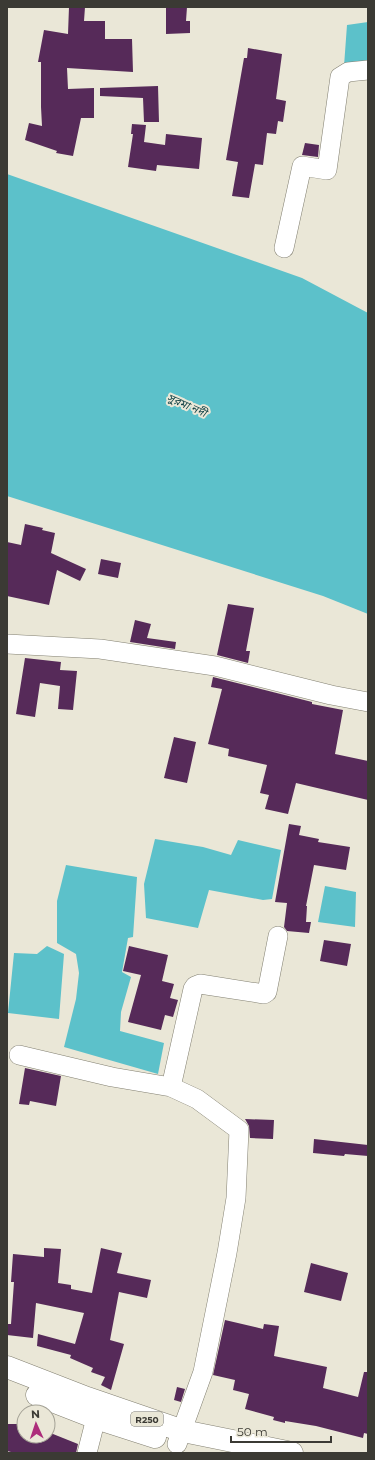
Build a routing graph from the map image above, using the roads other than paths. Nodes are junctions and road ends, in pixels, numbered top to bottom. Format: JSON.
{"nodes":[{"id":1,"x":368,"y":70,"type":"edge"},
{"id":2,"x":284,"y":248,"type":"dead end"},
{"id":3,"x":7,"y":644,"type":"edge"},
{"id":4,"x":368,"y":702,"type":"edge"},
{"id":5,"x":278,"y":936,"type":"dead end"},
{"id":6,"x":19,"y":1055,"type":"dead end"},
{"id":7,"x":171,"y":1087,"type":"junction"},
{"id":8,"x":7,"y":1367,"type":"edge"},
{"id":9,"x":7,"y":1383,"type":"edge"},
{"id":10,"x":96,"y":1418,"type":"junction"},
{"id":11,"x":180,"y":1438,"type":"junction"},
{"id":12,"x":87,"y":1453,"type":"edge"},
{"id":13,"x":221,"y":1453,"type":"edge"},
{"id":14,"x":292,"y":1453,"type":"edge"}],
"edges":[{"from":1,"to":2,"type":"street"},
{"from":3,"to":4,"type":"street"},
{"from":5,"to":7,"type":"street"},
{"from":6,"to":7,"type":"street"},
{"from":7,"to":11,"type":"street"},
{"from":8,"to":11,"type":"main road","number":"R250"},
{"from":9,"to":10,"type":"main road","number":"R250"},
{"from":10,"to":11,"type":"main road","number":"R250"},
{"from":10,"to":12,"type":"street"},
{"from":11,"to":13,"type":"main road","number":"R250"},
{"from":11,"to":14,"type":"main road","number":"R250"}]}
